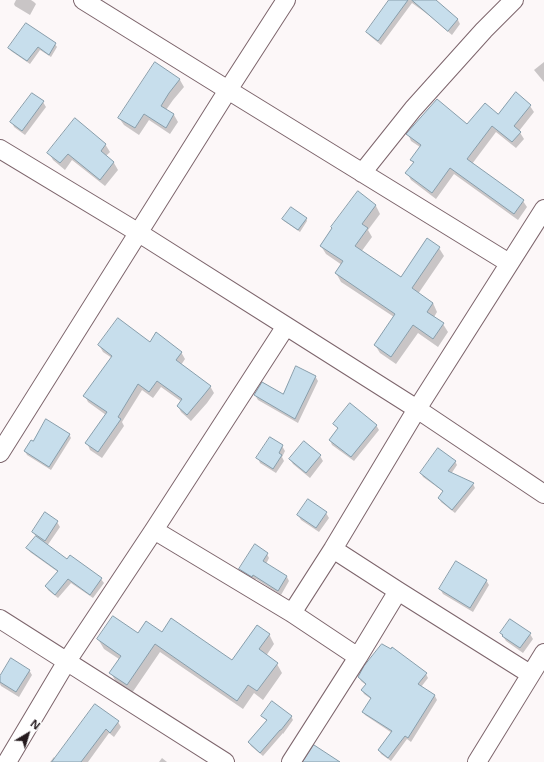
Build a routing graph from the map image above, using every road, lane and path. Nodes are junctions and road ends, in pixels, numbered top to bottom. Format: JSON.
{"nodes":[{"id":1,"x":84,"y":0,"type":"edge"},
{"id":2,"x":286,"y":0,"type":"edge"},
{"id":3,"x":514,"y":0,"type":"edge"},
{"id":4,"x":228,"y":90,"type":"junction"},
{"id":5,"x":0,"y":149,"type":"edge"},
{"id":6,"x":362,"y":173,"type":"junction"},
{"id":7,"x":544,"y":209,"type":"edge"},
{"id":8,"x":139,"y":233,"type":"junction"},
{"id":9,"x":509,"y":264,"type":"junction"},
{"id":10,"x":286,"y":326,"type":"junction"},
{"id":11,"x":417,"y":409,"type":"junction"},
{"id":12,"x":0,"y":453,"type":"edge"},
{"id":13,"x":544,"y":494,"type":"edge"},
{"id":14,"x":154,"y":530,"type":"junction"},
{"id":15,"x":333,"y":549,"type":"junction"},
{"id":16,"x":398,"y":591,"type":"junction"},
{"id":17,"x":292,"y":613,"type":"junction"},
{"id":18,"x":0,"y":619,"type":"edge"},
{"id":19,"x":544,"y":653,"type":"edge"},
{"id":20,"x":358,"y":657,"type":"junction"},
{"id":21,"x":67,"y":661,"type":"junction"},
{"id":22,"x":530,"y":674,"type":"junction"},
{"id":23,"x":7,"y":762,"type":"edge"},
{"id":24,"x":225,"y":762,"type":"edge"},
{"id":25,"x":291,"y":762,"type":"edge"},
{"id":26,"x":477,"y":762,"type":"edge"}],
"edges":[{"from":1,"to":4,"type":"street"},
{"from":2,"to":4,"type":"street"},
{"from":3,"to":6,"type":"street"},
{"from":4,"to":6,"type":"street"},
{"from":4,"to":8,"type":"street"},
{"from":5,"to":8,"type":"street"},
{"from":6,"to":9,"type":"street"},
{"from":7,"to":9,"type":"street"},
{"from":8,"to":10,"type":"street"},
{"from":8,"to":12,"type":"street"},
{"from":9,"to":11,"type":"street"},
{"from":10,"to":11,"type":"street"},
{"from":10,"to":14,"type":"street"},
{"from":11,"to":13,"type":"street"},
{"from":11,"to":15,"type":"street"},
{"from":14,"to":17,"type":"street"},
{"from":14,"to":21,"type":"street"},
{"from":15,"to":16,"type":"street"},
{"from":15,"to":17,"type":"street"},
{"from":16,"to":20,"type":"street"},
{"from":16,"to":22,"type":"street"},
{"from":17,"to":20,"type":"street"},
{"from":18,"to":21,"type":"street"},
{"from":19,"to":22,"type":"street"},
{"from":20,"to":25,"type":"street"},
{"from":21,"to":23,"type":"street"},
{"from":21,"to":24,"type":"street"},
{"from":22,"to":26,"type":"street"}]}
